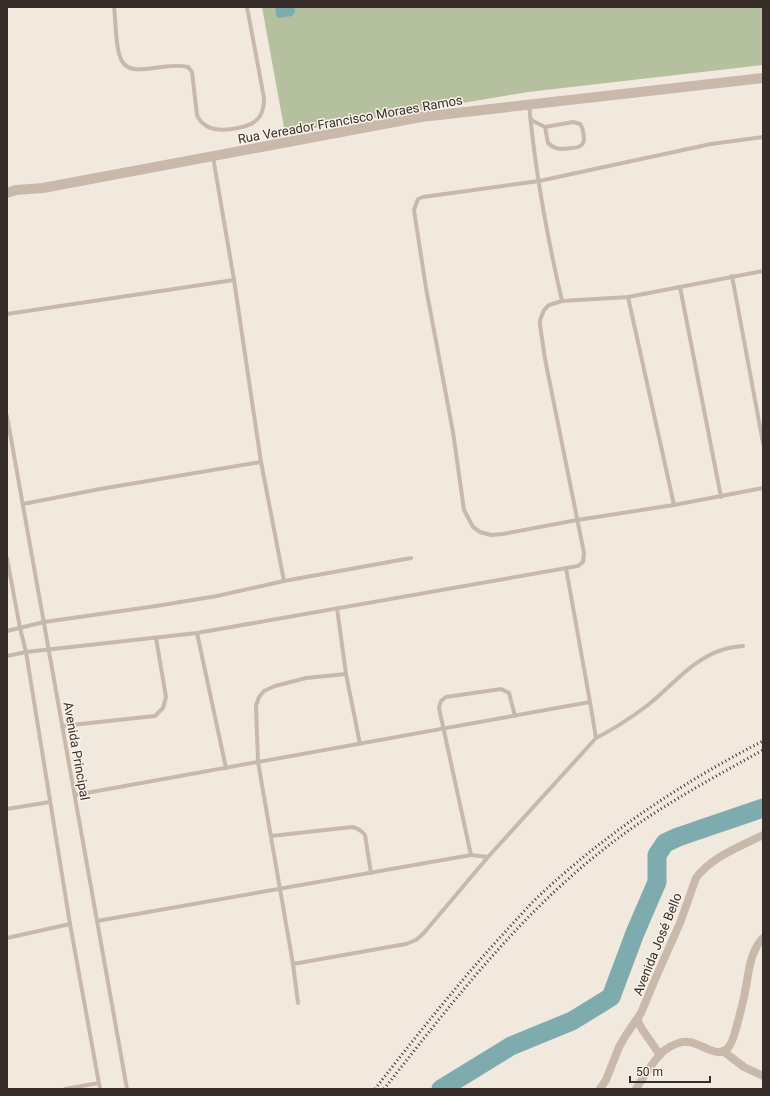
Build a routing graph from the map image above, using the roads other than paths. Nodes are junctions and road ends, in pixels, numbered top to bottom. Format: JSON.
{"nodes":[{"id":1,"x":114,"y":7,"type":"edge"},
{"id":2,"x":247,"y":7,"type":"edge"},
{"id":3,"x":763,"y":78,"type":"edge"},
{"id":4,"x":529,"y":104,"type":"junction"},
{"id":5,"x":531,"y":120,"type":"junction"},
{"id":6,"x":544,"y":127,"type":"junction"},
{"id":7,"x":763,"y":137,"type":"edge"},
{"id":8,"x":213,"y":157,"type":"junction"},
{"id":9,"x":539,"y":180,"type":"junction"},
{"id":10,"x":10,"y":190,"type":"edge"},
{"id":11,"x":763,"y":271,"type":"edge"},
{"id":12,"x":732,"y":276,"type":"junction"},
{"id":13,"x":234,"y":280,"type":"junction"},
{"id":14,"x":680,"y":287,"type":"junction"},
{"id":15,"x":628,"y":297,"type":"junction"},
{"id":16,"x":562,"y":301,"type":"junction"},
{"id":17,"x":7,"y":314,"type":"edge"},
{"id":18,"x":7,"y":416,"type":"edge"},
{"id":19,"x":763,"y":443,"type":"edge"},
{"id":20,"x":261,"y":462,"type":"junction"},
{"id":21,"x":763,"y":488,"type":"edge"},
{"id":22,"x":721,"y":496,"type":"junction"},
{"id":23,"x":23,"y":504,"type":"junction"},
{"id":24,"x":674,"y":505,"type":"junction"},
{"id":25,"x":577,"y":520,"type":"junction"},
{"id":26,"x":7,"y":558,"type":"edge"},
{"id":27,"x":411,"y":558,"type":"dead end"},
{"id":28,"x":566,"y":568,"type":"junction"},
{"id":29,"x":284,"y":581,"type":"junction"},
{"id":30,"x":337,"y":608,"type":"junction"},
{"id":31,"x":44,"y":622,"type":"junction"},
{"id":32,"x":20,"y":628,"type":"junction"},
{"id":33,"x":7,"y":631,"type":"edge"},
{"id":34,"x":197,"y":633,"type":"junction"},
{"id":35,"x":156,"y":638,"type":"junction"},
{"id":36,"x":743,"y":646,"type":"dead end"},
{"id":37,"x":48,"y":650,"type":"junction"},
{"id":38,"x":26,"y":652,"type":"junction"},
{"id":39,"x":7,"y":656,"type":"edge"},
{"id":40,"x":346,"y":674,"type":"junction"},
{"id":41,"x":590,"y":702,"type":"junction"},
{"id":42,"x":515,"y":716,"type":"junction"},
{"id":43,"x":62,"y":726,"type":"junction"},
{"id":44,"x":444,"y":728,"type":"junction"},
{"id":45,"x":596,"y":738,"type":"junction"},
{"id":46,"x":360,"y":744,"type":"junction"},
{"id":47,"x":258,"y":762,"type":"junction"},
{"id":48,"x":226,"y":768,"type":"junction"},
{"id":49,"x":75,"y":795,"type":"junction"},
{"id":50,"x":50,"y":802,"type":"junction"},
{"id":51,"x":7,"y":809,"type":"edge"},
{"id":52,"x":763,"y":835,"type":"edge"},
{"id":53,"x":271,"y":836,"type":"junction"},
{"id":54,"x":471,"y":855,"type":"junction"},
{"id":55,"x":488,"y":857,"type":"junction"},
{"id":56,"x":371,"y":873,"type":"junction"},
{"id":57,"x":280,"y":889,"type":"junction"},
{"id":58,"x":97,"y":921,"type":"junction"},
{"id":59,"x":70,"y":924,"type":"junction"},
{"id":60,"x":7,"y":938,"type":"edge"},
{"id":61,"x":763,"y":938,"type":"edge"},
{"id":62,"x":293,"y":964,"type":"junction"},
{"id":63,"x":298,"y":1004,"type":"dead end"},
{"id":64,"x":637,"y":1019,"type":"junction"},
{"id":65,"x":723,"y":1051,"type":"junction"},
{"id":66,"x":660,"y":1055,"type":"junction"},
{"id":67,"x":763,"y":1076,"type":"edge"},
{"id":68,"x":99,"y":1083,"type":"junction"},
{"id":69,"x":65,"y":1089,"type":"edge"},
{"id":70,"x":100,"y":1089,"type":"edge"},
{"id":71,"x":127,"y":1089,"type":"edge"},
{"id":72,"x":600,"y":1089,"type":"edge"},
{"id":73,"x":636,"y":1089,"type":"edge"}],
"edges":[{"from":1,"to":2,"type":"lane"},
{"from":3,"to":4,"type":"street","name":"Rua Vereador Francisco Moraes Ramos"},
{"from":4,"to":5,"type":"lane"},
{"from":4,"to":8,"type":"street","name":"Rua Vereador Francisco Moraes Ramos"},
{"from":5,"to":6,"type":"lane"},
{"from":5,"to":9,"type":"lane"},
{"from":6,"to":6,"type":"lane"},
{"from":7,"to":9,"type":"lane"},
{"from":8,"to":10,"type":"street","name":"Rua Vereador Francisco Moraes Ramos"},
{"from":8,"to":13,"type":"lane"},
{"from":9,"to":16,"type":"lane"},
{"from":9,"to":25,"type":"lane"},
{"from":11,"to":12,"type":"lane"},
{"from":12,"to":14,"type":"lane"},
{"from":12,"to":19,"type":"lane"},
{"from":13,"to":17,"type":"lane"},
{"from":13,"to":20,"type":"lane"},
{"from":14,"to":15,"type":"lane"},
{"from":14,"to":22,"type":"lane"},
{"from":15,"to":16,"type":"lane"},
{"from":15,"to":24,"type":"lane"},
{"from":16,"to":25,"type":"lane"},
{"from":18,"to":23,"type":"lane","name":"Avenida Principal"},
{"from":20,"to":23,"type":"lane"},
{"from":20,"to":29,"type":"lane"},
{"from":21,"to":22,"type":"lane"},
{"from":22,"to":24,"type":"lane"},
{"from":23,"to":31,"type":"lane","name":"Avenida Principal"},
{"from":24,"to":25,"type":"lane"},
{"from":25,"to":28,"type":"lane"},
{"from":26,"to":32,"type":"lane"},
{"from":27,"to":29,"type":"lane"},
{"from":28,"to":30,"type":"lane"},
{"from":28,"to":41,"type":"lane"},
{"from":29,"to":31,"type":"lane"},
{"from":30,"to":34,"type":"lane"},
{"from":30,"to":40,"type":"lane"},
{"from":31,"to":32,"type":"lane"},
{"from":31,"to":37,"type":"lane","name":"Avenida Principal"},
{"from":32,"to":33,"type":"lane"},
{"from":32,"to":38,"type":"lane"},
{"from":34,"to":35,"type":"lane"},
{"from":34,"to":48,"type":"lane"},
{"from":35,"to":37,"type":"lane"},
{"from":35,"to":43,"type":"lane"},
{"from":36,"to":45,"type":"lane"},
{"from":37,"to":38,"type":"lane"},
{"from":37,"to":43,"type":"lane","name":"Avenida Principal"},
{"from":38,"to":39,"type":"lane"},
{"from":38,"to":50,"type":"lane"},
{"from":40,"to":46,"type":"lane"},
{"from":40,"to":47,"type":"lane"},
{"from":41,"to":42,"type":"lane"},
{"from":41,"to":45,"type":"lane"},
{"from":42,"to":44,"type":"lane"},
{"from":42,"to":44,"type":"lane"},
{"from":43,"to":49,"type":"lane","name":"Avenida Principal"},
{"from":44,"to":46,"type":"lane"},
{"from":44,"to":54,"type":"lane"},
{"from":45,"to":55,"type":"lane"},
{"from":46,"to":47,"type":"lane"},
{"from":47,"to":48,"type":"lane"},
{"from":47,"to":53,"type":"lane"},
{"from":48,"to":49,"type":"lane"},
{"from":49,"to":58,"type":"lane","name":"Avenida Principal"},
{"from":50,"to":51,"type":"lane"},
{"from":50,"to":59,"type":"lane"},
{"from":52,"to":64,"type":"street","name":"Avenida José Bello"},
{"from":53,"to":56,"type":"lane"},
{"from":53,"to":57,"type":"lane"},
{"from":54,"to":55,"type":"lane"},
{"from":54,"to":56,"type":"lane"},
{"from":55,"to":62,"type":"lane"},
{"from":56,"to":57,"type":"lane"},
{"from":57,"to":58,"type":"lane"},
{"from":57,"to":62,"type":"lane"},
{"from":58,"to":71,"type":"lane","name":"Avenida Principal"},
{"from":59,"to":60,"type":"lane"},
{"from":59,"to":68,"type":"lane"},
{"from":61,"to":65,"type":"street"},
{"from":62,"to":63,"type":"lane"},
{"from":64,"to":66,"type":"street"},
{"from":64,"to":72,"type":"street","name":"Avenida José Bello"},
{"from":65,"to":66,"type":"street"},
{"from":65,"to":67,"type":"street"},
{"from":66,"to":73,"type":"street"},
{"from":68,"to":69,"type":"lane"},
{"from":68,"to":70,"type":"lane"}]}
